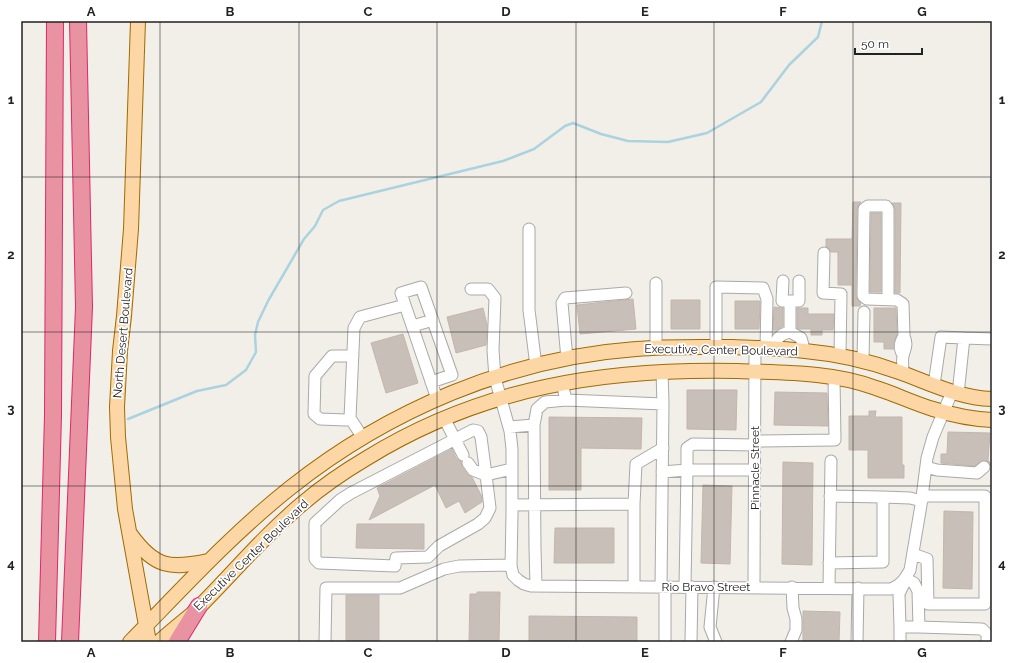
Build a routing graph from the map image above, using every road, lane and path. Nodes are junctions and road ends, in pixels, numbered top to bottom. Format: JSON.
{"nodes":[{"id":1,"x":56,"y":21,"type":"edge"},
{"id":2,"x":78,"y":21,"type":"edge"},
{"id":3,"x":138,"y":21,"type":"edge"},
{"id":4,"x":528,"y":229,"type":"dead end"},
{"id":5,"x":824,"y":254,"type":"dead end"},
{"id":6,"x":782,"y":280,"type":"dead end"},
{"id":7,"x":799,"y":281,"type":"dead end"},
{"id":8,"x":656,"y":283,"type":"dead end"},
{"id":9,"x":471,"y":289,"type":"dead end"},
{"id":10,"x":626,"y":293,"type":"dead end"},
{"id":11,"x":888,"y":300,"type":"junction"},
{"id":12,"x":790,"y":301,"type":"junction"},
{"id":13,"x":405,"y":305,"type":"junction"},
{"id":14,"x":864,"y":312,"type":"dead end"},
{"id":15,"x":433,"y":320,"type":"junction"},
{"id":16,"x":412,"y":326,"type":"junction"},
{"id":17,"x":790,"y":332,"type":"junction"},
{"id":18,"x":964,"y":338,"type":"junction"},
{"id":19,"x":992,"y":339,"type":"edge"},
{"id":20,"x":716,"y":347,"type":"junction"},
{"id":21,"x":656,"y":348,"type":"junction"},
{"id":22,"x":765,"y":349,"type":"junction"},
{"id":23,"x":803,"y":350,"type":"junction"},
{"id":24,"x":840,"y":355,"type":"junction"},
{"id":25,"x":353,"y":356,"type":"junction"},
{"id":26,"x":567,"y":359,"type":"junction"},
{"id":27,"x":863,"y":360,"type":"junction"},
{"id":28,"x":536,"y":366,"type":"junction"},
{"id":29,"x":662,"y":371,"type":"junction"},
{"id":30,"x":755,"y":372,"type":"junction"},
{"id":31,"x":902,"y":373,"type":"junction"},
{"id":32,"x":495,"y":378,"type":"junction"},
{"id":33,"x":834,"y":378,"type":"junction"},
{"id":34,"x":431,"y":382,"type":"junction"},
{"id":35,"x":562,"y":383,"type":"junction"},
{"id":36,"x":934,"y":386,"type":"junction"},
{"id":37,"x":955,"y":393,"type":"junction"},
{"id":38,"x":502,"y":397,"type":"junction"},
{"id":39,"x":437,"y":399,"type":"junction"},
{"id":40,"x":992,"y":399,"type":"edge"},
{"id":41,"x":566,"y":400,"type":"junction"},
{"id":42,"x":663,"y":404,"type":"junction"},
{"id":43,"x":944,"y":412,"type":"junction"},
{"id":44,"x":350,"y":418,"type":"junction"},
{"id":45,"x":444,"y":418,"type":"junction"},
{"id":46,"x":992,"y":420,"type":"edge"},
{"id":47,"x":534,"y":425,"type":"junction"},
{"id":48,"x":509,"y":427,"type":"junction"},
{"id":49,"x":363,"y":438,"type":"junction"},
{"id":50,"x":456,"y":440,"type":"junction"},
{"id":51,"x":755,"y":443,"type":"junction"},
{"id":52,"x":348,"y":447,"type":"junction"},
{"id":53,"x":663,"y":448,"type":"junction"},
{"id":54,"x":831,"y":461,"type":"dead end"},
{"id":55,"x":359,"y":463,"type":"junction"},
{"id":56,"x":926,"y":467,"type":"junction"},
{"id":57,"x":987,"y":467,"type":"edge"},
{"id":58,"x":512,"y":469,"type":"junction"},
{"id":59,"x":687,"y":470,"type":"junction"},
{"id":60,"x":755,"y":470,"type":"junction"},
{"id":61,"x":662,"y":472,"type":"junction"},
{"id":62,"x":486,"y":476,"type":"junction"},
{"id":63,"x":830,"y":496,"type":"junction"},
{"id":64,"x":883,"y":496,"type":"junction"},
{"id":65,"x":922,"y":498,"type":"junction"},
{"id":66,"x":634,"y":504,"type":"junction"},
{"id":67,"x":512,"y":505,"type":"junction"},
{"id":68,"x":535,"y":505,"type":"junction"},
{"id":69,"x":129,"y":533,"type":"junction"},
{"id":70,"x":913,"y":554,"type":"junction"},
{"id":71,"x":208,"y":561,"type":"junction"},
{"id":72,"x":829,"y":562,"type":"junction"},
{"id":73,"x":511,"y":565,"type":"junction"},
{"id":74,"x":906,"y":579,"type":"junction"},
{"id":75,"x":536,"y":586,"type":"junction"},
{"id":76,"x":634,"y":586,"type":"junction"},
{"id":77,"x":663,"y":587,"type":"junction"},
{"id":78,"x":689,"y":587,"type":"junction"},
{"id":79,"x":714,"y":587,"type":"junction"},
{"id":80,"x":754,"y":587,"type":"junction"},
{"id":81,"x":792,"y":588,"type":"junction"},
{"id":82,"x":829,"y":588,"type":"junction"},
{"id":83,"x":858,"y":588,"type":"junction"},
{"id":84,"x":199,"y":606,"type":"junction"},
{"id":85,"x":146,"y":626,"type":"junction"},
{"id":86,"x":900,"y":627,"type":"junction"},
{"id":87,"x":919,"y":628,"type":"junction"},
{"id":88,"x":47,"y":642,"type":"edge"},
{"id":89,"x":70,"y":642,"type":"edge"},
{"id":90,"x":130,"y":642,"type":"edge"},
{"id":91,"x":149,"y":642,"type":"edge"},
{"id":92,"x":159,"y":642,"type":"edge"},
{"id":93,"x":177,"y":642,"type":"edge"},
{"id":94,"x":325,"y":642,"type":"edge"},
{"id":95,"x":665,"y":642,"type":"edge"},
{"id":96,"x":691,"y":642,"type":"edge"},
{"id":97,"x":716,"y":642,"type":"edge"},
{"id":98,"x":791,"y":642,"type":"edge"},
{"id":99,"x":857,"y":642,"type":"edge"},
{"id":100,"x":900,"y":642,"type":"edge"},
{"id":101,"x":987,"y":642,"type":"edge"}],
"edges":[{"from":1,"to":88,"type":"highway"},
{"from":2,"to":89,"type":"highway"},
{"from":3,"to":69,"type":"main road","name":"North Desert Boulevard"},
{"from":4,"to":28,"type":"street"},
{"from":5,"to":24,"type":"street"},
{"from":6,"to":12,"type":"street"},
{"from":7,"to":12,"type":"street"},
{"from":8,"to":21,"type":"street"},
{"from":9,"to":32,"type":"street"},
{"from":10,"to":26,"type":"street"},
{"from":11,"to":11,"type":"street"},
{"from":11,"to":31,"type":"street"},
{"from":12,"to":17,"type":"street"},
{"from":13,"to":15,"type":"street"},
{"from":13,"to":16,"type":"street"},
{"from":13,"to":25,"type":"street"},
{"from":14,"to":27,"type":"street"},
{"from":15,"to":16,"type":"street"},
{"from":15,"to":34,"type":"street"},
{"from":16,"to":34,"type":"street"},
{"from":17,"to":22,"type":"street"},
{"from":17,"to":23,"type":"street"},
{"from":18,"to":19,"type":"street"},
{"from":18,"to":36,"type":"street"},
{"from":18,"to":37,"type":"street"},
{"from":20,"to":21,"type":"main road","name":"Executive Center Boulevard"},
{"from":20,"to":22,"type":"main road","name":"Executive Center Boulevard"},
{"from":20,"to":22,"type":"street","name":"Pinnacle Street"},
{"from":21,"to":26,"type":"main road","name":"Executive Center Boulevard"},
{"from":22,"to":23,"type":"main road","name":"Executive Center Boulevard"},
{"from":22,"to":30,"type":"street","name":"Pinnacle Street"},
{"from":23,"to":24,"type":"main road","name":"Executive Center Boulevard"},
{"from":24,"to":27,"type":"main road","name":"Executive Center Boulevard"},
{"from":25,"to":44,"type":"street"},
{"from":25,"to":44,"type":"street"},
{"from":26,"to":28,"type":"main road","name":"Executive Center Boulevard"},
{"from":27,"to":31,"type":"main road","name":"Executive Center Boulevard"},
{"from":28,"to":32,"type":"main road","name":"Executive Center Boulevard"},
{"from":29,"to":30,"type":"main road","name":"Executive Center Boulevard"},
{"from":29,"to":35,"type":"main road","name":"Executive Center Boulevard"},
{"from":29,"to":42,"type":"street"},
{"from":30,"to":33,"type":"main road","name":"Executive Center Boulevard"},
{"from":30,"to":51,"type":"street","name":"Pinnacle Street"},
{"from":31,"to":36,"type":"main road","name":"Executive Center Boulevard"},
{"from":32,"to":38,"type":"street"},
{"from":32,"to":39,"type":"main road","name":"Executive Center Boulevard"},
{"from":33,"to":43,"type":"main road","name":"Executive Center Boulevard"},
{"from":33,"to":51,"type":"street"},
{"from":34,"to":39,"type":"street"},
{"from":35,"to":38,"type":"main road","name":"Executive Center Boulevard"},
{"from":35,"to":41,"type":"street"},
{"from":36,"to":37,"type":"main road","name":"Executive Center Boulevard"},
{"from":37,"to":40,"type":"main road","name":"Executive Center Boulevard"},
{"from":37,"to":43,"type":"street"},
{"from":38,"to":45,"type":"main road","name":"Executive Center Boulevard"},
{"from":38,"to":48,"type":"street"},
{"from":39,"to":49,"type":"main road","name":"Executive Center Boulevard"},
{"from":41,"to":42,"type":"street"},
{"from":41,"to":47,"type":"street"},
{"from":42,"to":53,"type":"street"},
{"from":43,"to":46,"type":"main road","name":"Executive Center Boulevard"},
{"from":43,"to":56,"type":"street"},
{"from":44,"to":49,"type":"street"},
{"from":45,"to":50,"type":"street"},
{"from":45,"to":55,"type":"main road","name":"Executive Center Boulevard"},
{"from":47,"to":48,"type":"street"},
{"from":47,"to":68,"type":"street"},
{"from":48,"to":58,"type":"street"},
{"from":49,"to":52,"type":"main road","name":"Executive Center Boulevard"},
{"from":50,"to":62,"type":"street"},
{"from":50,"to":62,"type":"street"},
{"from":50,"to":62,"type":"street"},
{"from":51,"to":59,"type":"street"},
{"from":51,"to":60,"type":"street","name":"Pinnacle Street"},
{"from":52,"to":55,"type":"main road"},
{"from":52,"to":71,"type":"main road","name":"Executive Center Boulevard"},
{"from":53,"to":61,"type":"street"},
{"from":53,"to":66,"type":"street"},
{"from":54,"to":63,"type":"street"},
{"from":55,"to":84,"type":"main road","name":"Executive Center Boulevard"},
{"from":56,"to":57,"type":"street"},
{"from":56,"to":65,"type":"street"},
{"from":58,"to":62,"type":"street"},
{"from":58,"to":67,"type":"street"},
{"from":59,"to":60,"type":"street"},
{"from":59,"to":61,"type":"street"},
{"from":59,"to":78,"type":"street"},
{"from":60,"to":80,"type":"street","name":"Pinnacle Street"},
{"from":61,"to":77,"type":"street"},
{"from":63,"to":64,"type":"street"},
{"from":63,"to":72,"type":"street"},
{"from":64,"to":65,"type":"street"},
{"from":64,"to":72,"type":"street"},
{"from":65,"to":70,"type":"street"},
{"from":65,"to":70,"type":"street"},
{"from":66,"to":68,"type":"street"},
{"from":66,"to":76,"type":"street"},
{"from":67,"to":68,"type":"street"},
{"from":67,"to":73,"type":"street"},
{"from":68,"to":75,"type":"street"},
{"from":69,"to":71,"type":"main road"},
{"from":69,"to":85,"type":"main road","name":"North Desert Boulevard"},
{"from":70,"to":74,"type":"street"},
{"from":71,"to":85,"type":"main road","name":"Executive Center Boulevard"},
{"from":72,"to":82,"type":"street"},
{"from":73,"to":75,"type":"street","name":"Rio Bravo Street"},
{"from":73,"to":94,"type":"street"},
{"from":74,"to":83,"type":"street","name":"Rio Bravo Street"},
{"from":74,"to":86,"type":"street"},
{"from":74,"to":87,"type":"street"},
{"from":75,"to":76,"type":"street","name":"Rio Bravo Street"},
{"from":76,"to":77,"type":"street","name":"Rio Bravo Street"},
{"from":77,"to":78,"type":"street","name":"Rio Bravo Street"},
{"from":77,"to":95,"type":"street"},
{"from":78,"to":79,"type":"street","name":"Rio Bravo Street"},
{"from":78,"to":96,"type":"street"},
{"from":79,"to":80,"type":"street","name":"Rio Bravo Street"},
{"from":79,"to":97,"type":"street"},
{"from":80,"to":81,"type":"street","name":"Rio Bravo Street"},
{"from":81,"to":82,"type":"street","name":"Rio Bravo Street"},
{"from":81,"to":98,"type":"street"},
{"from":82,"to":83,"type":"street","name":"Rio Bravo Street"},
{"from":83,"to":99,"type":"street"},
{"from":84,"to":92,"type":"main road","name":"Executive Center Boulevard"},
{"from":84,"to":93,"type":"highway"},
{"from":85,"to":90,"type":"main road","name":"Executive Center Boulevard"},
{"from":85,"to":91,"type":"main road","name":"North Desert Boulevard"},
{"from":86,"to":87,"type":"street"},
{"from":86,"to":100,"type":"street"},
{"from":87,"to":101,"type":"street"}]}
